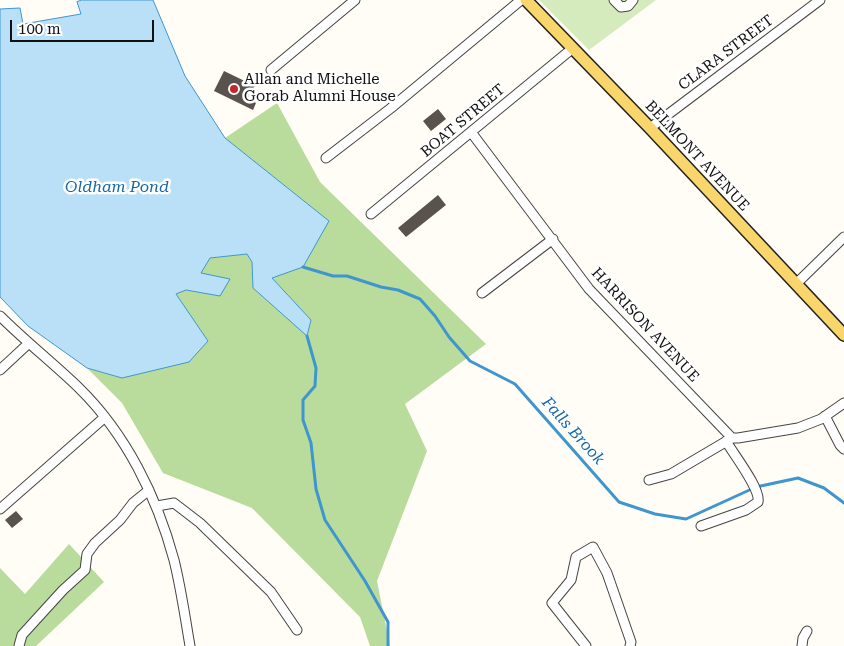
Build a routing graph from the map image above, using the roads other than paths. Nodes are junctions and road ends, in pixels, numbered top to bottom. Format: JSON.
{"nodes":[{"id":1,"x":355,"y":0,"type":"edge"},
{"id":2,"x":521,"y":0,"type":"edge"},
{"id":3,"x":526,"y":0,"type":"edge"},
{"id":4,"x":614,"y":0,"type":"edge"},
{"id":5,"x":638,"y":0,"type":"edge"},
{"id":6,"x":820,"y":0,"type":"edge"},
{"id":7,"x":631,"y":3,"type":"edge"},
{"id":8,"x":573,"y":48,"type":"junction"},
{"id":9,"x":271,"y":70,"type":"dead end"},
{"id":10,"x":650,"y":128,"type":"junction"},
{"id":11,"x":471,"y":132,"type":"junction"},
{"id":12,"x":326,"y":158,"type":"dead end"},
{"id":13,"x":371,"y":214,"type":"dead end"},
{"id":14,"x":844,"y":238,"type":"edge"},
{"id":15,"x":553,"y":239,"type":"junction"},
{"id":16,"x":796,"y":284,"type":"junction"},
{"id":17,"x":482,"y":292,"type":"dead end"},
{"id":18,"x":0,"y":316,"type":"edge"},
{"id":19,"x":844,"y":335,"type":"edge"},
{"id":20,"x":29,"y":343,"type":"junction"},
{"id":21,"x":0,"y":370,"type":"edge"},
{"id":22,"x":844,"y":403,"type":"edge"},
{"id":23,"x":826,"y":416,"type":"junction"},
{"id":24,"x":105,"y":417,"type":"junction"},
{"id":25,"x":729,"y":440,"type":"junction"},
{"id":26,"x":844,"y":449,"type":"edge"},
{"id":27,"x":649,"y":480,"type":"dead end"},
{"id":28,"x":149,"y":490,"type":"junction"},
{"id":29,"x":157,"y":506,"type":"junction"},
{"id":30,"x":0,"y":509,"type":"edge"},
{"id":31,"x":701,"y":526,"type":"dead end"},
{"id":32,"x":298,"y":630,"type":"dead end"},
{"id":33,"x":807,"y":631,"type":"dead end"},
{"id":34,"x":19,"y":646,"type":"edge"},
{"id":35,"x":190,"y":646,"type":"edge"},
{"id":36,"x":586,"y":646,"type":"edge"},
{"id":37,"x":630,"y":646,"type":"edge"},
{"id":38,"x":802,"y":646,"type":"edge"}],
"edges":[{"from":1,"to":9,"type":"street"},
{"from":2,"to":12,"type":"street"},
{"from":3,"to":8,"type":"main road","name":"BELMONT AVENUE"},
{"from":4,"to":7,"type":"street"},
{"from":5,"to":7,"type":"street"},
{"from":6,"to":10,"type":"street","name":"CLARA STREET"},
{"from":8,"to":10,"type":"main road","name":"BELMONT AVENUE"},
{"from":8,"to":11,"type":"street","name":"BOAT STREET"},
{"from":10,"to":16,"type":"main road","name":"BELMONT AVENUE"},
{"from":11,"to":13,"type":"street","name":"BOAT STREET"},
{"from":11,"to":15,"type":"street","name":"HARRISON AVENUE"},
{"from":14,"to":16,"type":"street"},
{"from":15,"to":17,"type":"street"},
{"from":15,"to":25,"type":"street","name":"HARRISON AVENUE"},
{"from":16,"to":19,"type":"main road","name":"BELMONT AVENUE"},
{"from":18,"to":20,"type":"street"},
{"from":20,"to":21,"type":"street"},
{"from":20,"to":24,"type":"street"},
{"from":22,"to":23,"type":"street"},
{"from":23,"to":25,"type":"street"},
{"from":23,"to":26,"type":"street"},
{"from":24,"to":28,"type":"street"},
{"from":24,"to":30,"type":"street"},
{"from":25,"to":27,"type":"street"},
{"from":25,"to":31,"type":"street","name":"HARRISON AVENUE"},
{"from":28,"to":29,"type":"street"},
{"from":28,"to":34,"type":"street"},
{"from":29,"to":32,"type":"street"},
{"from":29,"to":35,"type":"street"},
{"from":33,"to":38,"type":"street"},
{"from":36,"to":37,"type":"street"}]}
